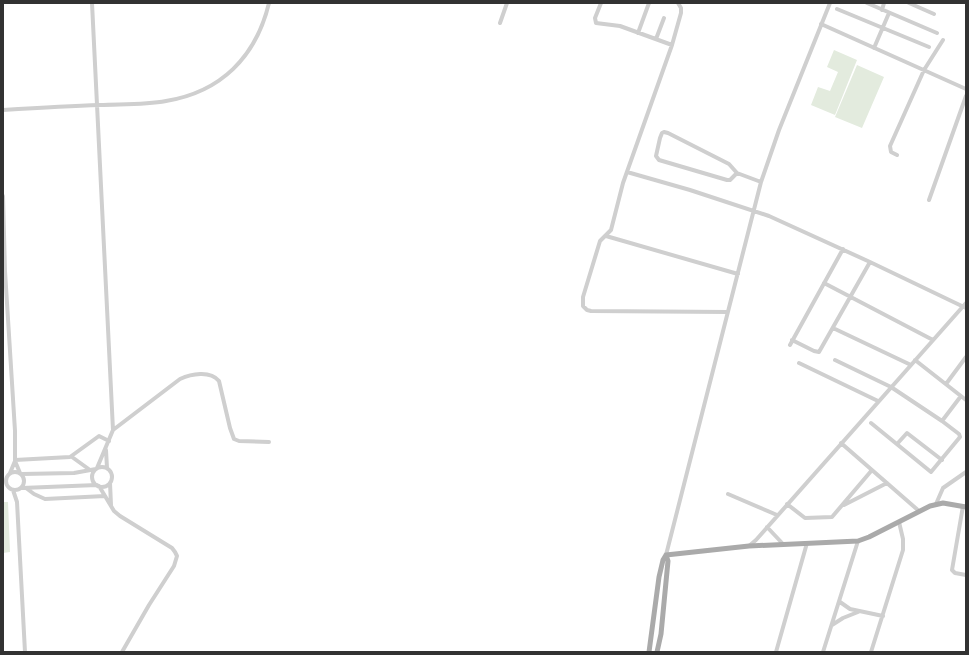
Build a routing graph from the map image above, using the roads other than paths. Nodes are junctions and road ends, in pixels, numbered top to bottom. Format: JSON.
{"nodes":[{"id":1,"x":92,"y":3,"type":"edge"},
{"id":2,"x":269,"y":3,"type":"edge"},
{"id":3,"x":507,"y":3,"type":"edge"},
{"id":4,"x":601,"y":3,"type":"edge"},
{"id":5,"x":649,"y":3,"type":"edge"},
{"id":6,"x":678,"y":3,"type":"edge"},
{"id":7,"x":830,"y":3,"type":"edge"},
{"id":8,"x":867,"y":3,"type":"edge"},
{"id":9,"x":884,"y":3,"type":"edge"},
{"id":10,"x":909,"y":3,"type":"edge"},
{"id":11,"x":838,"y":9,"type":"dead end"},
{"id":12,"x":882,"y":10,"type":"junction"},
{"id":13,"x":889,"y":13,"type":"junction"},
{"id":14,"x":934,"y":14,"type":"dead end"},
{"id":15,"x":664,"y":18,"type":"dead end"},
{"id":16,"x":500,"y":24,"type":"dead end"},
{"id":17,"x":821,"y":24,"type":"junction"},
{"id":18,"x":883,"y":28,"type":"junction"},
{"id":19,"x":937,"y":32,"type":"dead end"},
{"id":20,"x":638,"y":33,"type":"junction"},
{"id":21,"x":656,"y":39,"type":"junction"},
{"id":22,"x":943,"y":40,"type":"dead end"},
{"id":23,"x":672,"y":45,"type":"junction"},
{"id":24,"x":929,"y":47,"type":"dead end"},
{"id":25,"x":874,"y":48,"type":"junction"},
{"id":26,"x":924,"y":70,"type":"junction"},
{"id":27,"x":966,"y":88,"type":"edge"},
{"id":28,"x":966,"y":96,"type":"edge"},
{"id":29,"x":96,"y":105,"type":"junction"},
{"id":30,"x":3,"y":110,"type":"edge"},
{"id":31,"x":897,"y":155,"type":"dead end"},
{"id":32,"x":627,"y":172,"type":"junction"},
{"id":33,"x":737,"y":173,"type":"junction"},
{"id":34,"x":761,"y":182,"type":"junction"},
{"id":35,"x":3,"y":196,"type":"edge"},
{"id":36,"x":929,"y":200,"type":"dead end"},
{"id":37,"x":754,"y":211,"type":"junction"},
{"id":38,"x":606,"y":236,"type":"junction"},
{"id":39,"x":843,"y":249,"type":"junction"},
{"id":40,"x":870,"y":262,"type":"junction"},
{"id":41,"x":738,"y":274,"type":"junction"},
{"id":42,"x":824,"y":284,"type":"junction"},
{"id":43,"x":851,"y":297,"type":"junction"},
{"id":44,"x":965,"y":305,"type":"edge"},
{"id":45,"x":728,"y":312,"type":"junction"},
{"id":46,"x":833,"y":328,"type":"junction"},
{"id":47,"x":792,"y":340,"type":"junction"},
{"id":48,"x":933,"y":340,"type":"junction"},
{"id":49,"x":790,"y":345,"type":"dead end"},
{"id":50,"x":966,"y":357,"type":"edge"},
{"id":51,"x":835,"y":360,"type":"dead end"},
{"id":52,"x":915,"y":360,"type":"junction"},
{"id":53,"x":799,"y":363,"type":"dead end"},
{"id":54,"x":911,"y":365,"type":"junction"},
{"id":55,"x":946,"y":384,"type":"junction"},
{"id":56,"x":891,"y":388,"type":"junction"},
{"id":57,"x":961,"y":396,"type":"junction"},
{"id":58,"x":966,"y":400,"type":"edge"},
{"id":59,"x":878,"y":401,"type":"junction"},
{"id":60,"x":942,"y":421,"type":"junction"},
{"id":61,"x":871,"y":423,"type":"dead end"},
{"id":62,"x":113,"y":430,"type":"junction"},
{"id":63,"x":109,"y":441,"type":"junction"},
{"id":64,"x":269,"y":442,"type":"dead end"},
{"id":65,"x":841,"y":443,"type":"junction"},
{"id":66,"x":897,"y":444,"type":"junction"},
{"id":67,"x":106,"y":448,"type":"junction"},
{"id":68,"x":72,"y":457,"type":"junction"},
{"id":69,"x":15,"y":460,"type":"junction"},
{"id":70,"x":942,"y":460,"type":"junction"},
{"id":71,"x":96,"y":468,"type":"junction"},
{"id":72,"x":107,"y":468,"type":"junction"},
{"id":73,"x":90,"y":470,"type":"junction"},
{"id":74,"x":872,"y":470,"type":"junction"},
{"id":75,"x":966,"y":472,"type":"edge"},
{"id":76,"x":21,"y":474,"type":"junction"},
{"id":77,"x":7,"y":476,"type":"edge"},
{"id":78,"x":110,"y":483,"type":"junction"},
{"id":79,"x":888,"y":483,"type":"junction"},
{"id":80,"x":5,"y":485,"type":"edge"},
{"id":81,"x":98,"y":486,"type":"junction"},
{"id":82,"x":23,"y":488,"type":"junction"},
{"id":83,"x":13,"y":490,"type":"junction"},
{"id":84,"x":728,"y":494,"type":"dead end"},
{"id":85,"x":105,"y":496,"type":"junction"},
{"id":86,"x":17,"y":502,"type":"junction"},
{"id":87,"x":787,"y":504,"type":"junction"},
{"id":88,"x":936,"y":504,"type":"junction"},
{"id":89,"x":111,"y":506,"type":"junction"},
{"id":90,"x":842,"y":506,"type":"junction"},
{"id":91,"x":964,"y":507,"type":"edge"},
{"id":92,"x":919,"y":511,"type":"junction"},
{"id":93,"x":778,"y":515,"type":"junction"},
{"id":94,"x":899,"y":522,"type":"junction"},
{"id":95,"x":767,"y":527,"type":"junction"},
{"id":96,"x":858,"y":541,"type":"junction"},
{"id":97,"x":807,"y":543,"type":"junction"},
{"id":98,"x":783,"y":544,"type":"junction"},
{"id":99,"x":749,"y":546,"type":"junction"},
{"id":100,"x":666,"y":555,"type":"junction"},
{"id":101,"x":966,"y":575,"type":"edge"},
{"id":102,"x":840,"y":602,"type":"junction"},
{"id":103,"x":858,"y":612,"type":"junction"},
{"id":104,"x":882,"y":616,"type":"junction"},
{"id":105,"x":831,"y":625,"type":"junction"},
{"id":106,"x":659,"y":650,"type":"edge"},
{"id":107,"x":25,"y":652,"type":"edge"},
{"id":108,"x":122,"y":652,"type":"edge"},
{"id":109,"x":649,"y":652,"type":"edge"},
{"id":110,"x":776,"y":652,"type":"edge"},
{"id":111,"x":823,"y":652,"type":"edge"},
{"id":112,"x":871,"y":652,"type":"edge"}],
"edges":[{"from":1,"to":29,"type":"street"},
{"from":2,"to":29,"type":"street"},
{"from":3,"to":16,"type":"street"},
{"from":4,"to":20,"type":"street"},
{"from":5,"to":20,"type":"street"},
{"from":6,"to":23,"type":"street"},
{"from":7,"to":17,"type":"street"},
{"from":8,"to":12,"type":"street"},
{"from":9,"to":12,"type":"street"},
{"from":10,"to":14,"type":"street"},
{"from":11,"to":18,"type":"street"},
{"from":12,"to":13,"type":"street"},
{"from":13,"to":18,"type":"street"},
{"from":13,"to":19,"type":"street"},
{"from":15,"to":21,"type":"street"},
{"from":17,"to":25,"type":"street"},
{"from":17,"to":34,"type":"street"},
{"from":18,"to":24,"type":"street"},
{"from":18,"to":25,"type":"street"},
{"from":20,"to":21,"type":"street"},
{"from":21,"to":23,"type":"street"},
{"from":22,"to":26,"type":"street"},
{"from":23,"to":32,"type":"street"},
{"from":25,"to":26,"type":"street"},
{"from":26,"to":27,"type":"street"},
{"from":26,"to":31,"type":"street"},
{"from":28,"to":36,"type":"street"},
{"from":29,"to":30,"type":"street"},
{"from":29,"to":62,"type":"street"},
{"from":32,"to":37,"type":"street"},
{"from":32,"to":38,"type":"street"},
{"from":33,"to":33,"type":"street"},
{"from":33,"to":34,"type":"street"},
{"from":34,"to":37,"type":"street"},
{"from":35,"to":69,"type":"street"},
{"from":37,"to":39,"type":"street"},
{"from":37,"to":41,"type":"street"},
{"from":38,"to":41,"type":"street"},
{"from":38,"to":45,"type":"street"},
{"from":39,"to":40,"type":"street"},
{"from":39,"to":42,"type":"street"},
{"from":40,"to":43,"type":"street"},
{"from":40,"to":44,"type":"street"},
{"from":41,"to":45,"type":"street"},
{"from":42,"to":43,"type":"street"},
{"from":42,"to":47,"type":"street"},
{"from":43,"to":46,"type":"street"},
{"from":43,"to":48,"type":"street"},
{"from":44,"to":48,"type":"street"},
{"from":45,"to":100,"type":"street"},
{"from":46,"to":47,"type":"street"},
{"from":46,"to":54,"type":"street"},
{"from":47,"to":49,"type":"street"},
{"from":48,"to":52,"type":"street"},
{"from":50,"to":55,"type":"street"},
{"from":51,"to":56,"type":"street"},
{"from":52,"to":54,"type":"street"},
{"from":52,"to":55,"type":"street"},
{"from":53,"to":59,"type":"street"},
{"from":54,"to":56,"type":"street"},
{"from":55,"to":57,"type":"street"},
{"from":56,"to":59,"type":"street"},
{"from":56,"to":60,"type":"street"},
{"from":57,"to":58,"type":"street"},
{"from":57,"to":60,"type":"street"},
{"from":59,"to":65,"type":"street"},
{"from":60,"to":70,"type":"street"},
{"from":61,"to":66,"type":"street"},
{"from":62,"to":63,"type":"street"},
{"from":62,"to":64,"type":"street"},
{"from":63,"to":67,"type":"street"},
{"from":63,"to":68,"type":"street"},
{"from":65,"to":74,"type":"street"},
{"from":65,"to":87,"type":"street"},
{"from":66,"to":70,"type":"street"},
{"from":66,"to":70,"type":"street"},
{"from":67,"to":71,"type":"street"},
{"from":67,"to":72,"type":"street"},
{"from":68,"to":69,"type":"street"},
{"from":68,"to":73,"type":"street"},
{"from":69,"to":76,"type":"street"},
{"from":69,"to":77,"type":"street"},
{"from":71,"to":72,"type":"street"},
{"from":71,"to":73,"type":"street"},
{"from":71,"to":81,"type":"street"},
{"from":72,"to":78,"type":"street"},
{"from":73,"to":76,"type":"street"},
{"from":74,"to":79,"type":"street"},
{"from":74,"to":90,"type":"street"},
{"from":75,"to":88,"type":"street"},
{"from":76,"to":77,"type":"street"},
{"from":76,"to":82,"type":"street"},
{"from":77,"to":80,"type":"street"},
{"from":78,"to":81,"type":"street"},
{"from":78,"to":89,"type":"street"},
{"from":79,"to":90,"type":"street"},
{"from":79,"to":92,"type":"street"},
{"from":80,"to":83,"type":"street"},
{"from":81,"to":82,"type":"street"},
{"from":81,"to":85,"type":"street"},
{"from":82,"to":83,"type":"street"},
{"from":82,"to":85,"type":"street"},
{"from":82,"to":86,"type":"street"},
{"from":83,"to":86,"type":"street"},
{"from":84,"to":93,"type":"street"},
{"from":85,"to":89,"type":"street"},
{"from":86,"to":107,"type":"street"},
{"from":87,"to":90,"type":"street"},
{"from":87,"to":93,"type":"street"},
{"from":88,"to":91,"type":"main road"},
{"from":88,"to":92,"type":"main road"},
{"from":89,"to":108,"type":"street"},
{"from":91,"to":101,"type":"street"},
{"from":92,"to":94,"type":"main road"},
{"from":93,"to":95,"type":"street"},
{"from":94,"to":96,"type":"main road"},
{"from":94,"to":104,"type":"street"},
{"from":95,"to":98,"type":"street"},
{"from":95,"to":99,"type":"street"},
{"from":96,"to":97,"type":"main road"},
{"from":96,"to":102,"type":"street"},
{"from":97,"to":98,"type":"main road"},
{"from":97,"to":110,"type":"street"},
{"from":98,"to":99,"type":"main road"},
{"from":99,"to":100,"type":"main road"},
{"from":100,"to":106,"type":"main road"},
{"from":100,"to":109,"type":"main road"},
{"from":102,"to":103,"type":"street"},
{"from":102,"to":105,"type":"street"},
{"from":103,"to":104,"type":"street"},
{"from":103,"to":105,"type":"street"},
{"from":104,"to":112,"type":"street"},
{"from":105,"to":111,"type":"street"}]}
